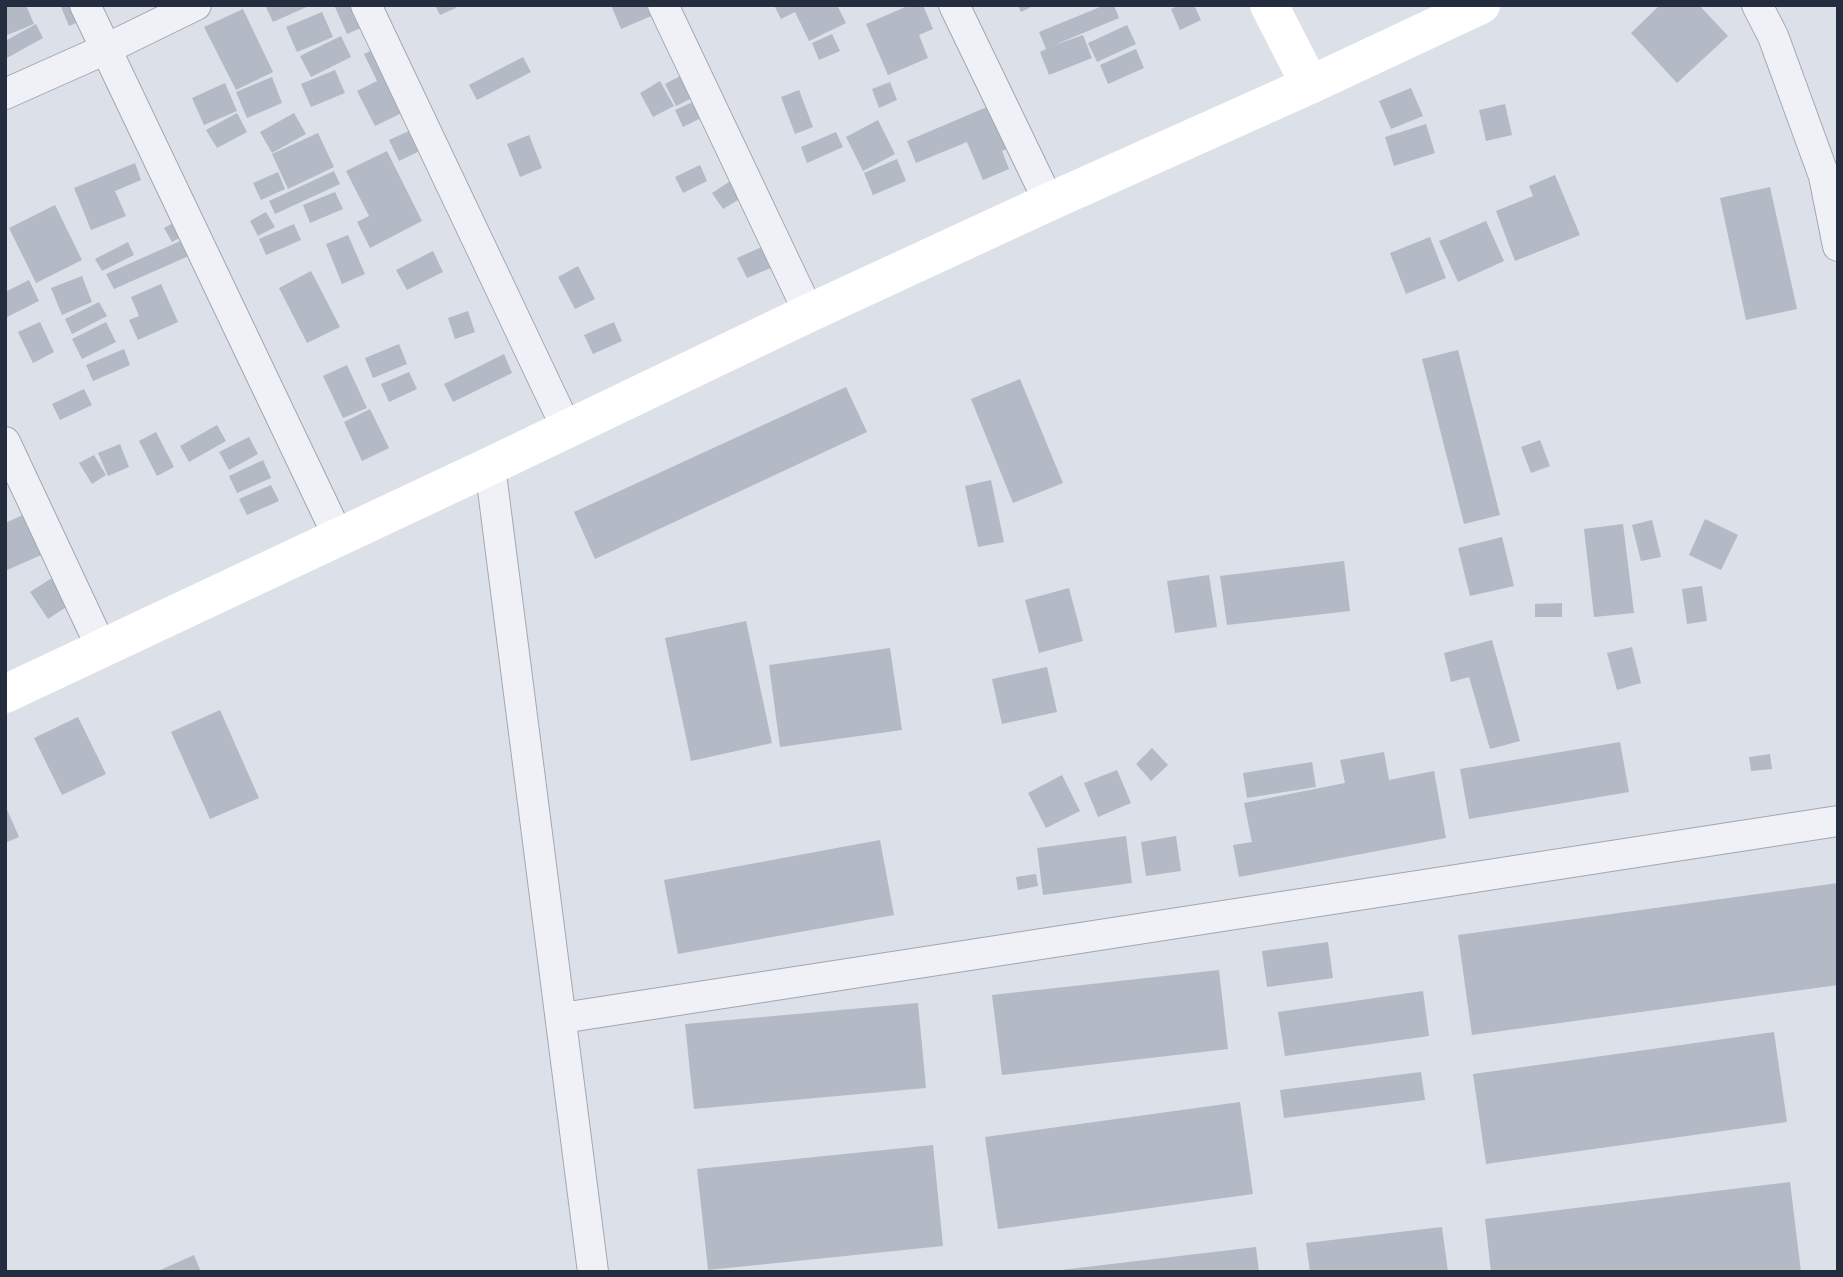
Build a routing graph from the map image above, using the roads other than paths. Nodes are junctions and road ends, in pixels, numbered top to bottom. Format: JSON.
{"nodes":[{"id":1,"x":85,"y":5,"type":"edge"},
{"id":2,"x":196,"y":5,"type":"edge"},
{"id":3,"x":366,"y":5,"type":"edge"},
{"id":4,"x":663,"y":5,"type":"edge"},
{"id":5,"x":954,"y":5,"type":"edge"},
{"id":6,"x":1269,"y":5,"type":"edge"},
{"id":7,"x":1481,"y":5,"type":"edge"},
{"id":8,"x":1757,"y":5,"type":"edge"},
{"id":9,"x":106,"y":49,"type":"junction"},
{"id":10,"x":1310,"y":85,"type":"junction"},
{"id":11,"x":5,"y":94,"type":"edge"},
{"id":12,"x":1049,"y":202,"type":"junction"},
{"id":13,"x":1838,"y":246,"type":"edge"},
{"id":14,"x":808,"y":313,"type":"junction"},
{"id":15,"x":567,"y":429,"type":"junction"},
{"id":16,"x":5,"y":442,"type":"edge"},
{"id":17,"x":490,"y":466,"type":"junction"},
{"id":18,"x":338,"y":536,"type":"junction"},
{"id":19,"x":102,"y":649,"type":"junction"},
{"id":20,"x":5,"y":694,"type":"edge"},
{"id":21,"x":1838,"y":821,"type":"edge"},
{"id":22,"x":562,"y":1018,"type":"junction"},
{"id":23,"x":593,"y":1272,"type":"edge"}],
"edges":[{"from":1,"to":9,"type":"street"},
{"from":2,"to":9,"type":"street"},
{"from":3,"to":15,"type":"street"},
{"from":4,"to":14,"type":"street"},
{"from":5,"to":12,"type":"street"},
{"from":6,"to":10,"type":"main road"},
{"from":7,"to":10,"type":"main road"},
{"from":8,"to":13,"type":"street"},
{"from":9,"to":11,"type":"street"},
{"from":9,"to":18,"type":"street"},
{"from":10,"to":12,"type":"main road"},
{"from":12,"to":14,"type":"main road"},
{"from":14,"to":15,"type":"main road"},
{"from":15,"to":17,"type":"main road"},
{"from":16,"to":19,"type":"street"},
{"from":17,"to":18,"type":"main road"},
{"from":17,"to":22,"type":"street"},
{"from":18,"to":19,"type":"main road"},
{"from":19,"to":20,"type":"main road"},
{"from":21,"to":22,"type":"street"},
{"from":22,"to":23,"type":"street"}]}
